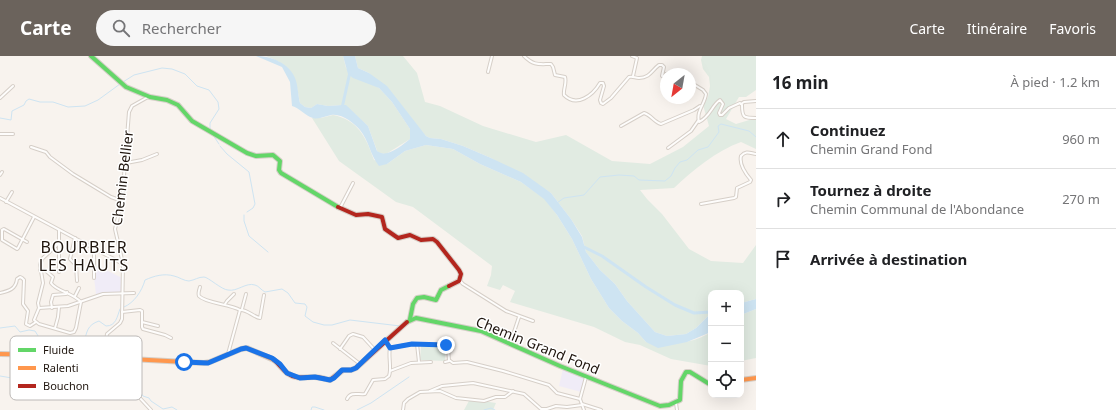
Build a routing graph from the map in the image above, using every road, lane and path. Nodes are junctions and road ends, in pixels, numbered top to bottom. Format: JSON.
{"nodes":[{"id":1,"x":91,"y":56,"type":"edge"},
{"id":2,"x":492,"y":56,"type":"edge"},
{"id":3,"x":524,"y":56,"type":"edge"},
{"id":4,"x":632,"y":56,"type":"edge"},
{"id":5,"x":664,"y":68,"type":"edge"},
{"id":6,"x":488,"y":72,"type":"dead end"},
{"id":7,"x":633,"y":76,"type":"junction"},
{"id":8,"x":13,"y":86,"type":"dead end"},
{"id":9,"x":696,"y":86,"type":"edge"},
{"id":10,"x":148,"y":97,"type":"junction"},
{"id":11,"x":0,"y":98,"type":"edge"},
{"id":12,"x":756,"y":101,"type":"edge"},
{"id":13,"x":741,"y":104,"type":"junction"},
{"id":14,"x":701,"y":106,"type":"junction"},
{"id":15,"x":756,"y":118,"type":"edge"},
{"id":16,"x":698,"y":121,"type":"junction"},
{"id":17,"x":621,"y":126,"type":"dead end"},
{"id":18,"x":0,"y":134,"type":"edge"},
{"id":19,"x":13,"y":134,"type":"dead end"},
{"id":20,"x":31,"y":147,"type":"dead end"},
{"id":21,"x":668,"y":148,"type":"dead end"},
{"id":22,"x":157,"y":154,"type":"dead end"},
{"id":23,"x":756,"y":154,"type":"edge"},
{"id":24,"x":125,"y":163,"type":"junction"},
{"id":25,"x":2,"y":172,"type":"dead end"},
{"id":26,"x":0,"y":175,"type":"edge"},
{"id":27,"x":353,"y":184,"type":"dead end"},
{"id":28,"x":12,"y":192,"type":"dead end"},
{"id":29,"x":0,"y":198,"type":"edge"},
{"id":30,"x":122,"y":201,"type":"junction"},
{"id":31,"x":6,"y":202,"type":"junction"},
{"id":32,"x":701,"y":204,"type":"dead end"},
{"id":33,"x":340,"y":209,"type":"junction"},
{"id":34,"x":34,"y":217,"type":"junction"},
{"id":35,"x":59,"y":230,"type":"junction"},
{"id":36,"x":75,"y":238,"type":"junction"},
{"id":37,"x":22,"y":239,"type":"junction"},
{"id":38,"x":27,"y":242,"type":"dead end"},
{"id":39,"x":59,"y":243,"type":"junction"},
{"id":40,"x":94,"y":248,"type":"junction"},
{"id":41,"x":123,"y":264,"type":"junction"},
{"id":42,"x":40,"y":270,"type":"junction"},
{"id":43,"x":59,"y":272,"type":"dead end"},
{"id":44,"x":94,"y":278,"type":"dead end"},
{"id":45,"x":77,"y":281,"type":"dead end"},
{"id":46,"x":460,"y":281,"type":"junction"},
{"id":47,"x":200,"y":287,"type":"dead end"},
{"id":48,"x":79,"y":288,"type":"dead end"},
{"id":49,"x":67,"y":292,"type":"junction"},
{"id":50,"x":134,"y":293,"type":"dead end"},
{"id":51,"x":0,"y":294,"type":"edge"},
{"id":52,"x":122,"y":294,"type":"junction"},
{"id":53,"x":234,"y":294,"type":"dead end"},
{"id":54,"x":246,"y":294,"type":"dead end"},
{"id":55,"x":264,"y":295,"type":"dead end"},
{"id":56,"x":75,"y":296,"type":"junction"},
{"id":57,"x":81,"y":302,"type":"junction"},
{"id":58,"x":225,"y":304,"type":"junction"},
{"id":59,"x":59,"y":307,"type":"junction"},
{"id":60,"x":39,"y":308,"type":"junction"},
{"id":61,"x":52,"y":308,"type":"junction"},
{"id":62,"x":241,"y":310,"type":"junction"},
{"id":63,"x":122,"y":312,"type":"junction"},
{"id":64,"x":519,"y":317,"type":"junction"},
{"id":65,"x":409,"y":320,"type":"junction"},
{"id":66,"x":532,"y":321,"type":"dead end"},
{"id":67,"x":36,"y":322,"type":"junction"},
{"id":68,"x":142,"y":322,"type":"junction"},
{"id":69,"x":158,"y":326,"type":"dead end"},
{"id":70,"x":55,"y":328,"type":"junction"},
{"id":71,"x":106,"y":336,"type":"edge"},
{"id":72,"x":171,"y":338,"type":"dead end"},
{"id":73,"x":385,"y":340,"type":"junction"},
{"id":74,"x":333,"y":343,"type":"dead end"},
{"id":75,"x":416,"y":344,"type":"junction"},
{"id":76,"x":510,"y":344,"type":"junction"},
{"id":77,"x":390,"y":348,"type":"junction"},
{"id":78,"x":340,"y":349,"type":"junction"},
{"id":79,"x":374,"y":350,"type":"junction"},
{"id":80,"x":0,"y":354,"type":"edge"},
{"id":81,"x":10,"y":354,"type":"edge"},
{"id":82,"x":229,"y":355,"type":"junction"},
{"id":83,"x":142,"y":360,"type":"edge"},
{"id":84,"x":449,"y":361,"type":"junction"},
{"id":85,"x":419,"y":362,"type":"junction"},
{"id":86,"x":431,"y":362,"type":"dead end"},
{"id":87,"x":445,"y":362,"type":"dead end"},
{"id":88,"x":360,"y":364,"type":"junction"},
{"id":89,"x":390,"y":371,"type":"junction"},
{"id":90,"x":586,"y":376,"type":"junction"},
{"id":91,"x":756,"y":378,"type":"edge"},
{"id":92,"x":744,"y":380,"type":"edge"},
{"id":93,"x":708,"y":383,"type":"edge"},
{"id":94,"x":430,"y":391,"type":"junction"},
{"id":95,"x":513,"y":391,"type":"junction"},
{"id":96,"x":347,"y":399,"type":"dead end"},
{"id":97,"x":580,"y":399,"type":"junction"},
{"id":98,"x":142,"y":400,"type":"edge"},
{"id":99,"x":676,"y":403,"type":"junction"},
{"id":100,"x":582,"y":404,"type":"junction"},
{"id":101,"x":151,"y":410,"type":"edge"},
{"id":102,"x":403,"y":410,"type":"edge"},
{"id":103,"x":584,"y":410,"type":"edge"},
{"id":104,"x":601,"y":410,"type":"edge"},
{"id":105,"x":677,"y":410,"type":"edge"}],
"edges":[{"from":1,"to":10,"type":"street"},
{"from":2,"to":6,"type":"street"},
{"from":3,"to":7,"type":"street"},
{"from":4,"to":7,"type":"street"},
{"from":5,"to":7,"type":"street"},
{"from":8,"to":11,"type":"street"},
{"from":9,"to":14,"type":"street"},
{"from":10,"to":24,"type":"street","name":"Chemin Bellier"},
{"from":10,"to":33,"type":"street"},
{"from":12,"to":13,"type":"street"},
{"from":13,"to":15,"type":"street"},
{"from":13,"to":16,"type":"street"},
{"from":14,"to":16,"type":"street"},
{"from":14,"to":17,"type":"street"},
{"from":16,"to":21,"type":"street"},
{"from":18,"to":19,"type":"street"},
{"from":20,"to":30,"type":"street"},
{"from":22,"to":24,"type":"street"},
{"from":23,"to":32,"type":"street"},
{"from":24,"to":30,"type":"street","name":"Chemin Bellier"},
{"from":25,"to":26,"type":"street"},
{"from":27,"to":33,"type":"street"},
{"from":28,"to":31,"type":"street"},
{"from":29,"to":31,"type":"street"},
{"from":30,"to":41,"type":"street","name":"Chemin Bellier"},
{"from":31,"to":34,"type":"street"},
{"from":33,"to":46,"type":"street"},
{"from":34,"to":35,"type":"street"},
{"from":34,"to":37,"type":"street"},
{"from":35,"to":36,"type":"street"},
{"from":35,"to":39,"type":"street"},
{"from":36,"to":40,"type":"street"},
{"from":36,"to":45,"type":"street"},
{"from":37,"to":37,"type":"street"},
{"from":37,"to":38,"type":"street"},
{"from":39,"to":42,"type":"street"},
{"from":39,"to":43,"type":"street"},
{"from":40,"to":41,"type":"street"},
{"from":40,"to":44,"type":"street"},
{"from":41,"to":52,"type":"street","name":"Chemin Bellier"},
{"from":42,"to":49,"type":"street"},
{"from":42,"to":60,"type":"street"},
{"from":46,"to":64,"type":"street"},
{"from":46,"to":65,"type":"street"},
{"from":47,"to":58,"type":"street"},
{"from":48,"to":56,"type":"street"},
{"from":49,"to":56,"type":"street"},
{"from":49,"to":61,"type":"street"},
{"from":50,"to":52,"type":"street"},
{"from":51,"to":67,"type":"street"},
{"from":52,"to":57,"type":"street"},
{"from":52,"to":63,"type":"street","name":"Chemin Bellier"},
{"from":53,"to":58,"type":"street"},
{"from":54,"to":62,"type":"street"},
{"from":55,"to":62,"type":"street"},
{"from":56,"to":57,"type":"street"},
{"from":57,"to":59,"type":"street"},
{"from":57,"to":70,"type":"street"},
{"from":58,"to":62,"type":"street"},
{"from":59,"to":61,"type":"street"},
{"from":59,"to":70,"type":"street"},
{"from":60,"to":61,"type":"street"},
{"from":60,"to":67,"type":"street"},
{"from":62,"to":82,"type":"street"},
{"from":63,"to":68,"type":"street"},
{"from":63,"to":71,"type":"street","name":"Chemin Bellier"},
{"from":64,"to":66,"type":"street"},
{"from":64,"to":76,"type":"street"},
{"from":65,"to":73,"type":"street"},
{"from":65,"to":76,"type":"street","name":"Chemin Grand Fond"},
{"from":67,"to":70,"type":"street"},
{"from":68,"to":69,"type":"street"},
{"from":68,"to":72,"type":"street"},
{"from":73,"to":77,"type":"street"},
{"from":73,"to":79,"type":"street"},
{"from":74,"to":78,"type":"street"},
{"from":75,"to":77,"type":"street"},
{"from":75,"to":84,"type":"street"},
{"from":75,"to":85,"type":"street"},
{"from":76,"to":90,"type":"street","name":"Chemin Grand Fond"},
{"from":77,"to":89,"type":"street"},
{"from":78,"to":79,"type":"street"},
{"from":78,"to":88,"type":"street"},
{"from":79,"to":88,"type":"street"},
{"from":80,"to":81,"type":"street"},
{"from":82,"to":83,"type":"street"},
{"from":82,"to":88,"type":"street"},
{"from":84,"to":87,"type":"street"},
{"from":84,"to":97,"type":"street"},
{"from":85,"to":86,"type":"street"},
{"from":85,"to":89,"type":"street"},
{"from":89,"to":96,"type":"street"},
{"from":90,"to":97,"type":"street"},
{"from":90,"to":99,"type":"street","name":"Chemin Grand Fond"},
{"from":91,"to":92,"type":"street"},
{"from":93,"to":99,"type":"street"},
{"from":94,"to":95,"type":"street"},
{"from":94,"to":95,"type":"street"},
{"from":94,"to":102,"type":"street"},
{"from":95,"to":100,"type":"street"},
{"from":97,"to":100,"type":"street"},
{"from":98,"to":101,"type":"street"},
{"from":99,"to":105,"type":"street"},
{"from":100,"to":103,"type":"street"},
{"from":100,"to":104,"type":"street"}]}
